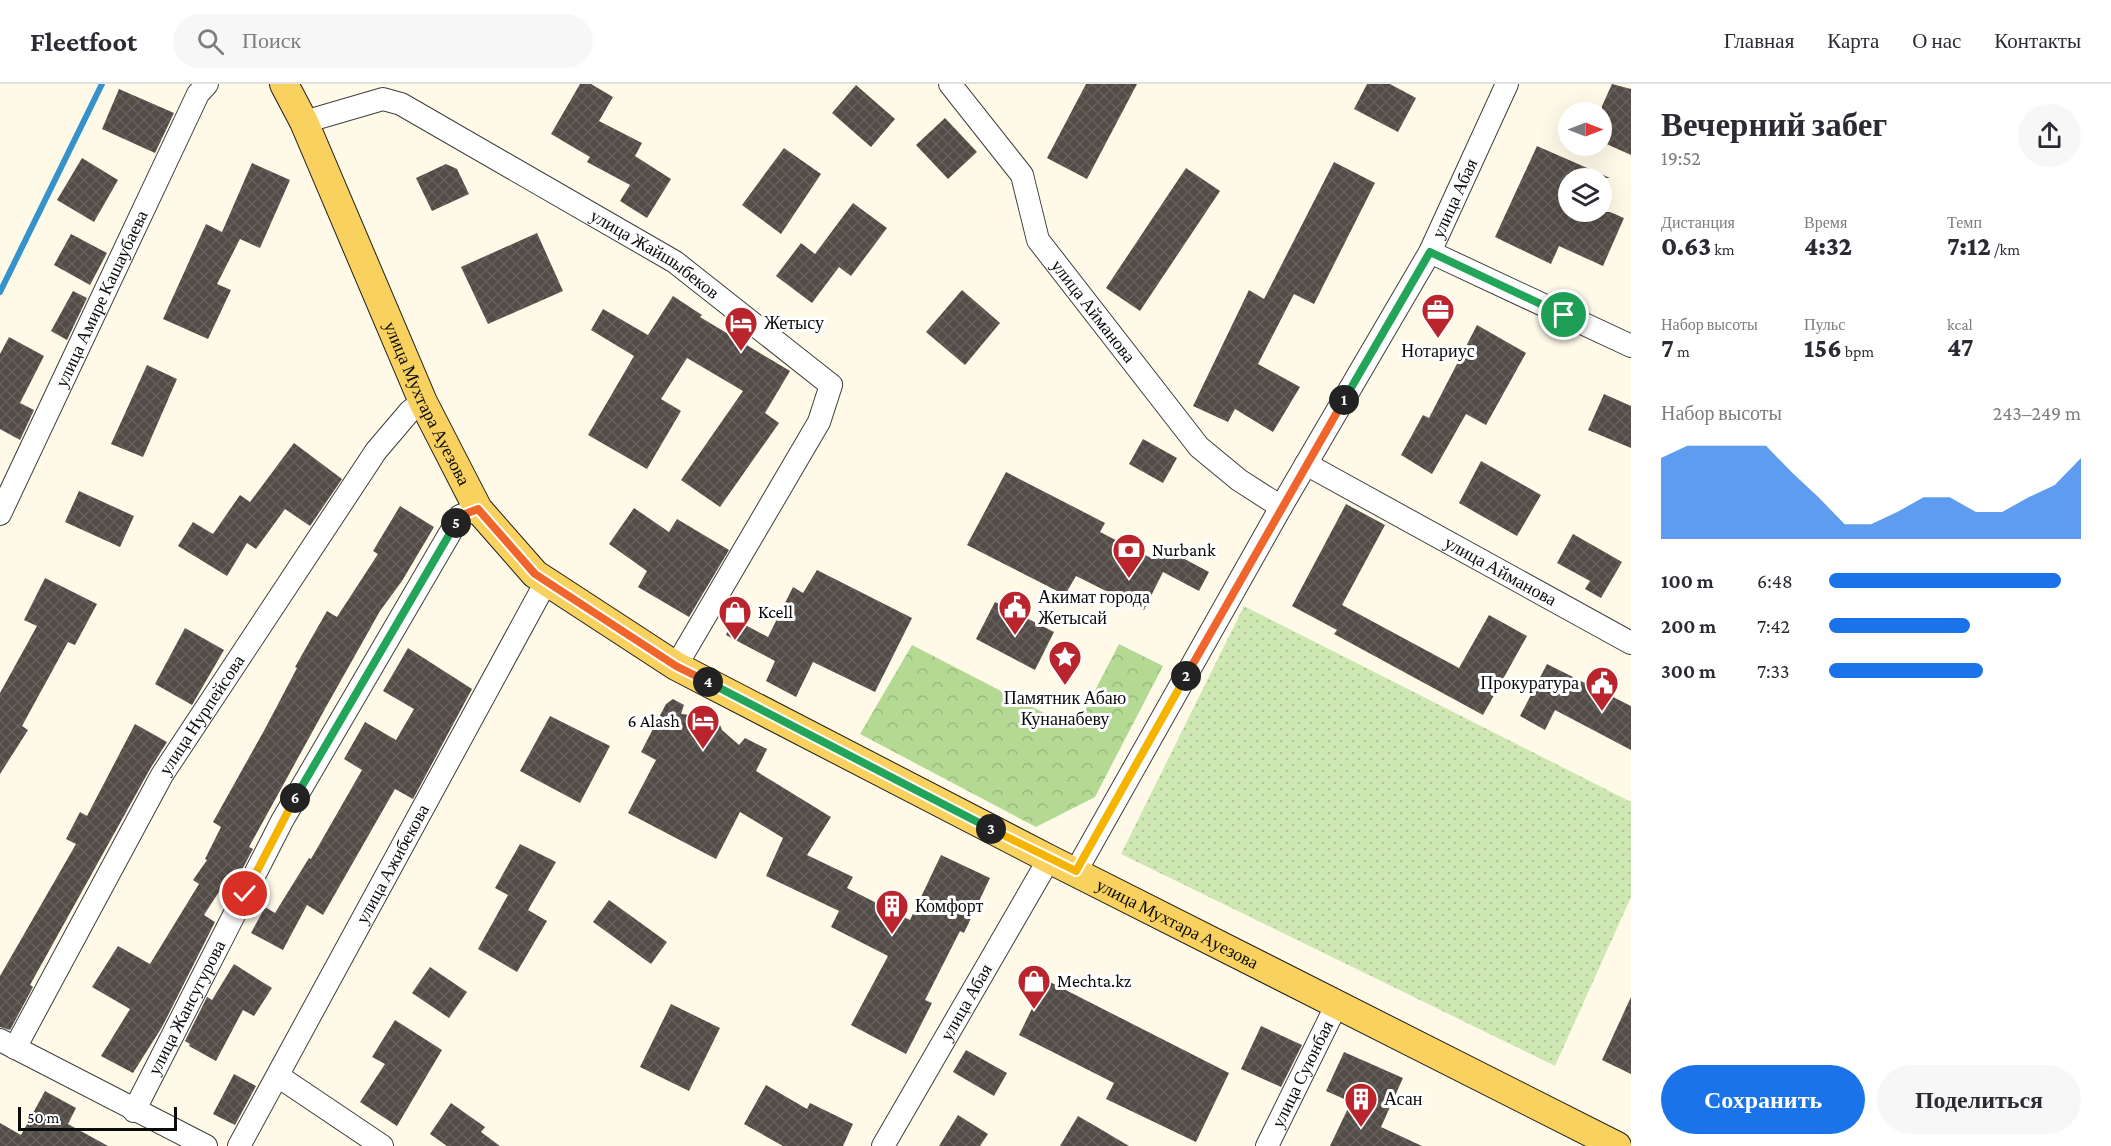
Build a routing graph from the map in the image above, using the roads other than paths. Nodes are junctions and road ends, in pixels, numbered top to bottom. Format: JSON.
{"nodes":[{"id":1,"x":207,"y":84,"type":"edge"},
{"id":2,"x":284,"y":84,"type":"edge"},
{"id":3,"x":950,"y":84,"type":"edge"},
{"id":4,"x":1507,"y":84,"type":"edge"},
{"id":5,"x":304,"y":122,"type":"junction"},
{"id":6,"x":1430,"y":252,"type":"junction"},
{"id":7,"x":1631,"y":346,"type":"edge"},
{"id":8,"x":423,"y":402,"type":"junction"},
{"id":9,"x":1306,"y":464,"type":"junction"},
{"id":10,"x":1281,"y":507,"type":"junction"},
{"id":11,"x":478,"y":509,"type":"junction"},
{"id":12,"x":0,"y":514,"type":"edge"},
{"id":13,"x":546,"y":582,"type":"junction"},
{"id":14,"x":1631,"y":643,"type":"edge"},
{"id":15,"x":676,"y":666,"type":"junction"},
{"id":16,"x":1049,"y":859,"type":"junction"},
{"id":17,"x":1076,"y":871,"type":"junction"},
{"id":18,"x":1337,"y":1004,"type":"junction"},
{"id":19,"x":8,"y":1044,"type":"edge"},
{"id":20,"x":278,"y":1076,"type":"junction"},
{"id":21,"x":134,"y":1111,"type":"junction"},
{"id":22,"x":206,"y":1146,"type":"edge"},
{"id":23,"x":238,"y":1146,"type":"edge"},
{"id":24,"x":381,"y":1146,"type":"edge"},
{"id":25,"x":883,"y":1146,"type":"edge"},
{"id":26,"x":1268,"y":1146,"type":"edge"},
{"id":27,"x":1617,"y":1146,"type":"edge"}],
"edges":[{"from":1,"to":12,"type":"street","name":"улица Амире Кашаубаева"},
{"from":2,"to":5,"type":"main road","name":"улица Мухтара Ауезова"},
{"from":3,"to":10,"type":"street","name":"улица Айманова"},
{"from":4,"to":6,"type":"street","name":"улица Абая"},
{"from":5,"to":8,"type":"main road","name":"улица Мухтара Ауезова"},
{"from":5,"to":15,"type":"street","name":"улица Жайшыбеков"},
{"from":6,"to":7,"type":"street"},
{"from":6,"to":9,"type":"street","name":"улица Абая"},
{"from":8,"to":11,"type":"main road","name":"улица Мухтара Ауезова"},
{"from":8,"to":19,"type":"street","name":"улица Нурпейсова"},
{"from":9,"to":10,"type":"street","name":"улица Абая"},
{"from":9,"to":14,"type":"street","name":"улица Айманова"},
{"from":10,"to":17,"type":"street","name":"улица Абая"},
{"from":11,"to":13,"type":"main road","name":"улица Мухтара Ауезова"},
{"from":11,"to":21,"type":"street","name":"улица Жансугурова"},
{"from":13,"to":15,"type":"main road","name":"улица Мухтара Ауезова"},
{"from":13,"to":20,"type":"street","name":"улица Ажибекова"},
{"from":15,"to":16,"type":"main road","name":"улица Мухтара Ауезова"},
{"from":16,"to":17,"type":"main road","name":"улица Мухтара Ауезова"},
{"from":16,"to":25,"type":"street","name":"улица Абая"},
{"from":17,"to":18,"type":"main road","name":"улица Мухтара Ауезова"},
{"from":18,"to":26,"type":"street","name":"улица Суюнбая"},
{"from":18,"to":27,"type":"main road","name":"улица Мухтара Ауезова"},
{"from":19,"to":21,"type":"street"},
{"from":20,"to":23,"type":"street","name":"улица Ажибекова"},
{"from":20,"to":24,"type":"street"},
{"from":21,"to":22,"type":"street"}]}
